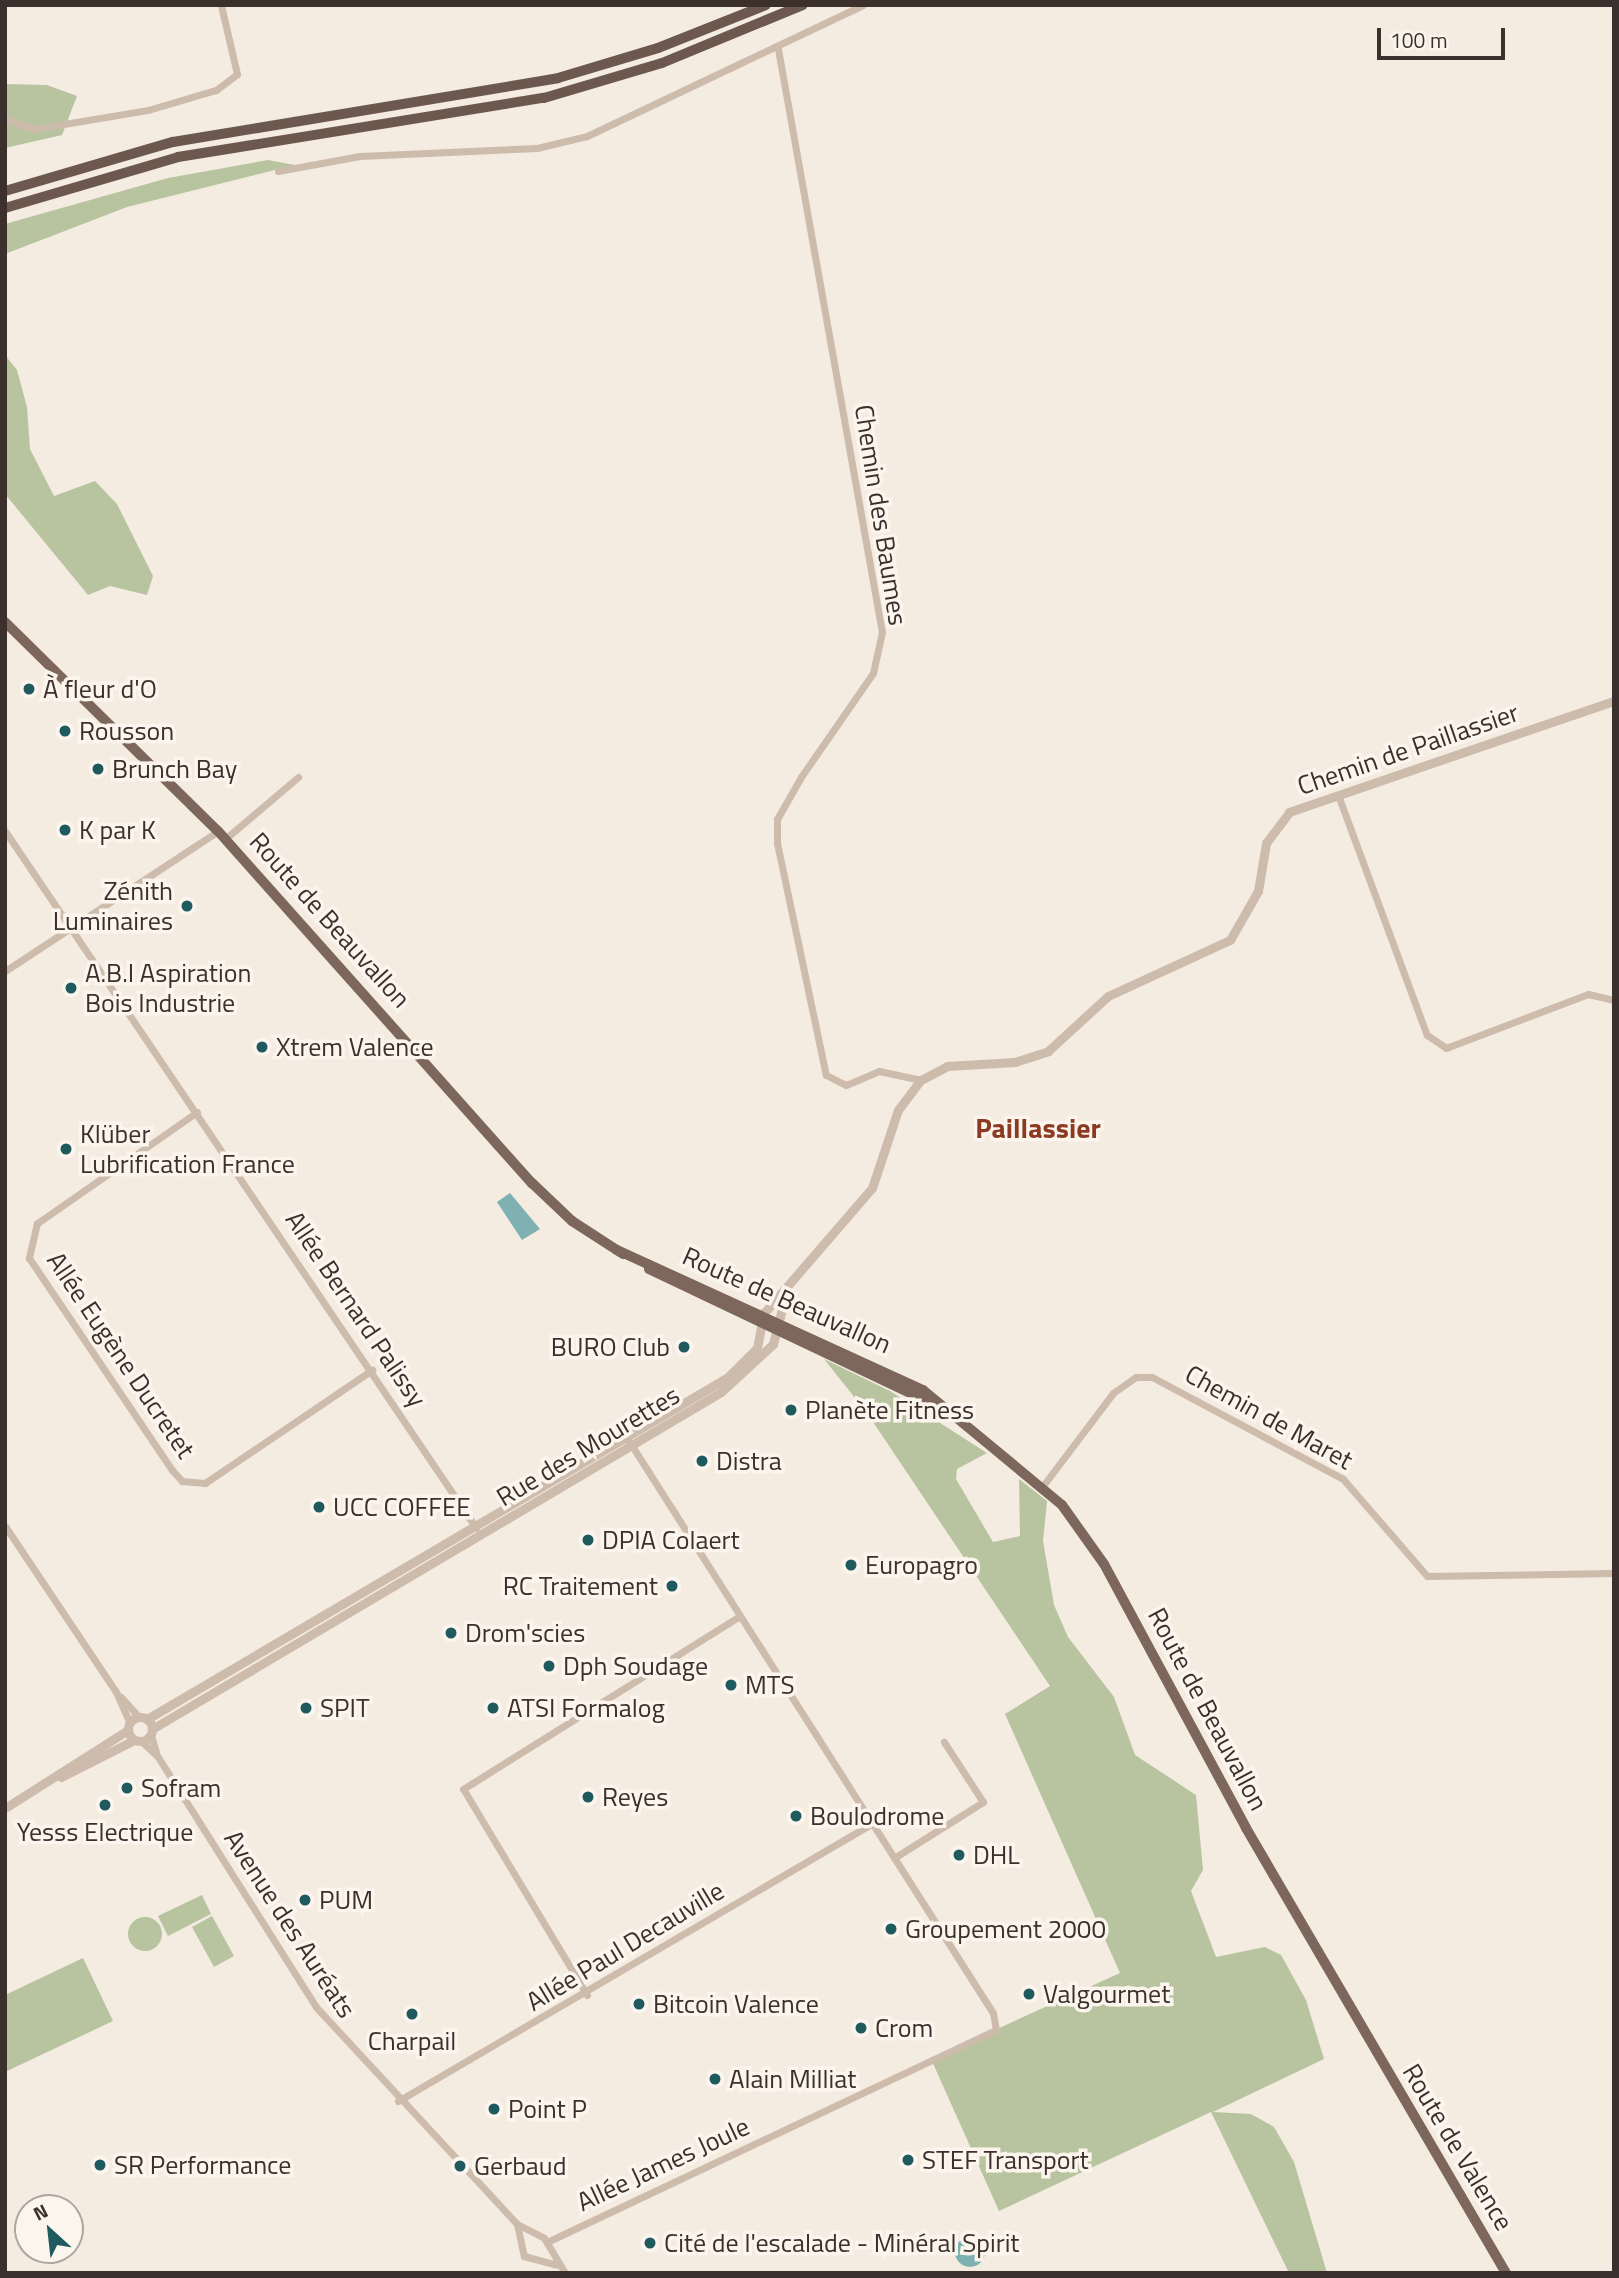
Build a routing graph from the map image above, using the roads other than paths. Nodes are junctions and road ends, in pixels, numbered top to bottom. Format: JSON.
{"nodes":[{"id":1,"x":221,"y":5,"type":"edge"},
{"id":2,"x":766,"y":5,"type":"edge"},
{"id":3,"x":803,"y":5,"type":"edge"},
{"id":4,"x":863,"y":5,"type":"edge"},
{"id":5,"x":778,"y":49,"type":"junction"},
{"id":6,"x":5,"y":119,"type":"edge"},
{"id":7,"x":278,"y":171,"type":"dead end"},
{"id":8,"x":5,"y":191,"type":"edge"},
{"id":9,"x":5,"y":208,"type":"edge"},
{"id":10,"x":5,"y":622,"type":"edge"},
{"id":11,"x":1614,"y":701,"type":"edge"},
{"id":12,"x":298,"y":777,"type":"dead end"},
{"id":13,"x":1338,"y":795,"type":"junction"},
{"id":14,"x":5,"y":831,"type":"edge"},
{"id":15,"x":221,"y":835,"type":"junction"},
{"id":16,"x":75,"y":926,"type":"junction"},
{"id":17,"x":5,"y":971,"type":"edge"},
{"id":18,"x":1614,"y":1000,"type":"edge"},
{"id":19,"x":921,"y":1080,"type":"junction"},
{"id":20,"x":197,"y":1112,"type":"junction"},
{"id":21,"x":787,"y":1290,"type":"junction"},
{"id":22,"x":763,"y":1319,"type":"junction"},
{"id":23,"x":779,"y":1326,"type":"junction"},
{"id":24,"x":372,"y":1370,"type":"junction"},
{"id":25,"x":629,"y":1441,"type":"junction"},
{"id":26,"x":1042,"y":1487,"type":"junction"},
{"id":27,"x":5,"y":1526,"type":"edge"},
{"id":28,"x":479,"y":1531,"type":"junction"},
{"id":29,"x":1614,"y":1573,"type":"edge"},
{"id":30,"x":738,"y":1617,"type":"junction"},
{"id":31,"x":116,"y":1692,"type":"junction"},
{"id":32,"x":143,"y":1718,"type":"junction"},
{"id":33,"x":129,"y":1726,"type":"junction"},
{"id":34,"x":152,"y":1732,"type":"junction"},
{"id":35,"x":137,"y":1740,"type":"junction"},
{"id":36,"x":944,"y":1741,"type":"dead end"},
{"id":37,"x":158,"y":1758,"type":"junction"},
{"id":38,"x":57,"y":1778,"type":"junction"},
{"id":39,"x":5,"y":1808,"type":"edge"},
{"id":40,"x":871,"y":1824,"type":"junction"},
{"id":41,"x":894,"y":1858,"type":"junction"},
{"id":42,"x":587,"y":1995,"type":"junction"},
{"id":43,"x":1371,"y":2044,"type":"joint"},
{"id":44,"x":398,"y":2101,"type":"junction"},
{"id":45,"x":517,"y":2224,"type":"junction"},
{"id":46,"x":531,"y":2235,"type":"junction"},
{"id":47,"x":523,"y":2242,"type":"junction"},
{"id":48,"x":547,"y":2246,"type":"junction"},
{"id":49,"x":540,"y":2260,"type":"junction"},
{"id":50,"x":558,"y":2265,"type":"junction"},
{"id":51,"x":565,"y":2273,"type":"edge"},
{"id":52,"x":1506,"y":2273,"type":"edge"}],
"edges":[{"from":1,"to":6,"type":"street"},
{"from":2,"to":8,"type":"highway"},
{"from":3,"to":9,"type":"highway"},
{"from":4,"to":5,"type":"street"},
{"from":5,"to":7,"type":"street"},
{"from":5,"to":19,"type":"street","name":"Chemin des Baumes"},
{"from":10,"to":15,"type":"main road","name":"Route de Beauvallon"},
{"from":11,"to":13,"type":"street","name":"Chemin de Paillassier"},
{"from":12,"to":15,"type":"street"},
{"from":13,"to":18,"type":"street"},
{"from":13,"to":19,"type":"street","name":"Chemin de Paillassier"},
{"from":14,"to":16,"type":"street","name":"Allée Bernard Palissy"},
{"from":15,"to":16,"type":"street"},
{"from":15,"to":22,"type":"main road","name":"Route de Beauvallon"},
{"from":16,"to":17,"type":"street"},
{"from":16,"to":20,"type":"street","name":"Allée Bernard Palissy"},
{"from":19,"to":21,"type":"street","name":"Chemin de Paillassier"},
{"from":20,"to":24,"type":"street","name":"Allée Bernard Palissy"},
{"from":20,"to":24,"type":"street","name":"Allée Eugène Ducretet"},
{"from":21,"to":22,"type":"street","name":"Chemin de Paillassier"},
{"from":21,"to":23,"type":"street","name":"Chemin de Paillassier"},
{"from":22,"to":23,"type":"main road","name":"Route de Beauvallon"},
{"from":22,"to":25,"type":"street","name":"Rue des Mourettes"},
{"from":23,"to":25,"type":"street","name":"Rue des Mourettes"},
{"from":23,"to":26,"type":"main road","name":"Route de Beauvallon"},
{"from":24,"to":28,"type":"street","name":"Allée Bernard Palissy"},
{"from":25,"to":28,"type":"street","name":"Rue des Mourettes"},
{"from":25,"to":30,"type":"street","name":"Allée James Joule"},
{"from":26,"to":29,"type":"street","name":"Chemin de Maret"},
{"from":26,"to":43,"type":"main road","name":"Route de Beauvallon"},
{"from":27,"to":31,"type":"street","name":"Avenue des Auréats"},
{"from":28,"to":32,"type":"street","name":"Rue des Mourettes"},
{"from":28,"to":34,"type":"street","name":"Rue des Mourettes"},
{"from":30,"to":40,"type":"street","name":"Allée James Joule"},
{"from":30,"to":42,"type":"street"},
{"from":31,"to":32,"type":"street","name":"Avenue des Auréats"},
{"from":31,"to":33,"type":"street","name":"Avenue des Auréats"},
{"from":32,"to":33,"type":"street"},
{"from":32,"to":34,"type":"street","name":"Avenue des Auréats"},
{"from":33,"to":35,"type":"street","name":"Avenue des Auréats"},
{"from":33,"to":38,"type":"street"},
{"from":34,"to":35,"type":"street"},
{"from":34,"to":37,"type":"street","name":"Avenue des Auréats"},
{"from":35,"to":37,"type":"street","name":"Avenue des Auréats"},
{"from":35,"to":38,"type":"street"},
{"from":36,"to":41,"type":"street"},
{"from":37,"to":44,"type":"street","name":"Avenue des Auréats"},
{"from":38,"to":39,"type":"street"},
{"from":40,"to":41,"type":"street","name":"Allée James Joule"},
{"from":40,"to":42,"type":"street","name":"Allée Paul Decauville"},
{"from":41,"to":48,"type":"street","name":"Allée James Joule"},
{"from":42,"to":44,"type":"street","name":"Allée Paul Decauville"},
{"from":43,"to":52,"type":"main road","name":"Route de Valence"},
{"from":44,"to":45,"type":"street","name":"Avenue des Auréats"},
{"from":45,"to":46,"type":"street","name":"Avenue des Auréats"},
{"from":45,"to":47,"type":"street","name":"Avenue des Auréats"},
{"from":46,"to":47,"type":"street"},
{"from":46,"to":48,"type":"street","name":"Avenue des Auréats"},
{"from":47,"to":49,"type":"street","name":"Avenue des Auréats"},
{"from":48,"to":49,"type":"street"},
{"from":48,"to":50,"type":"street"},
{"from":49,"to":50,"type":"street"},
{"from":50,"to":51,"type":"street"}]}
